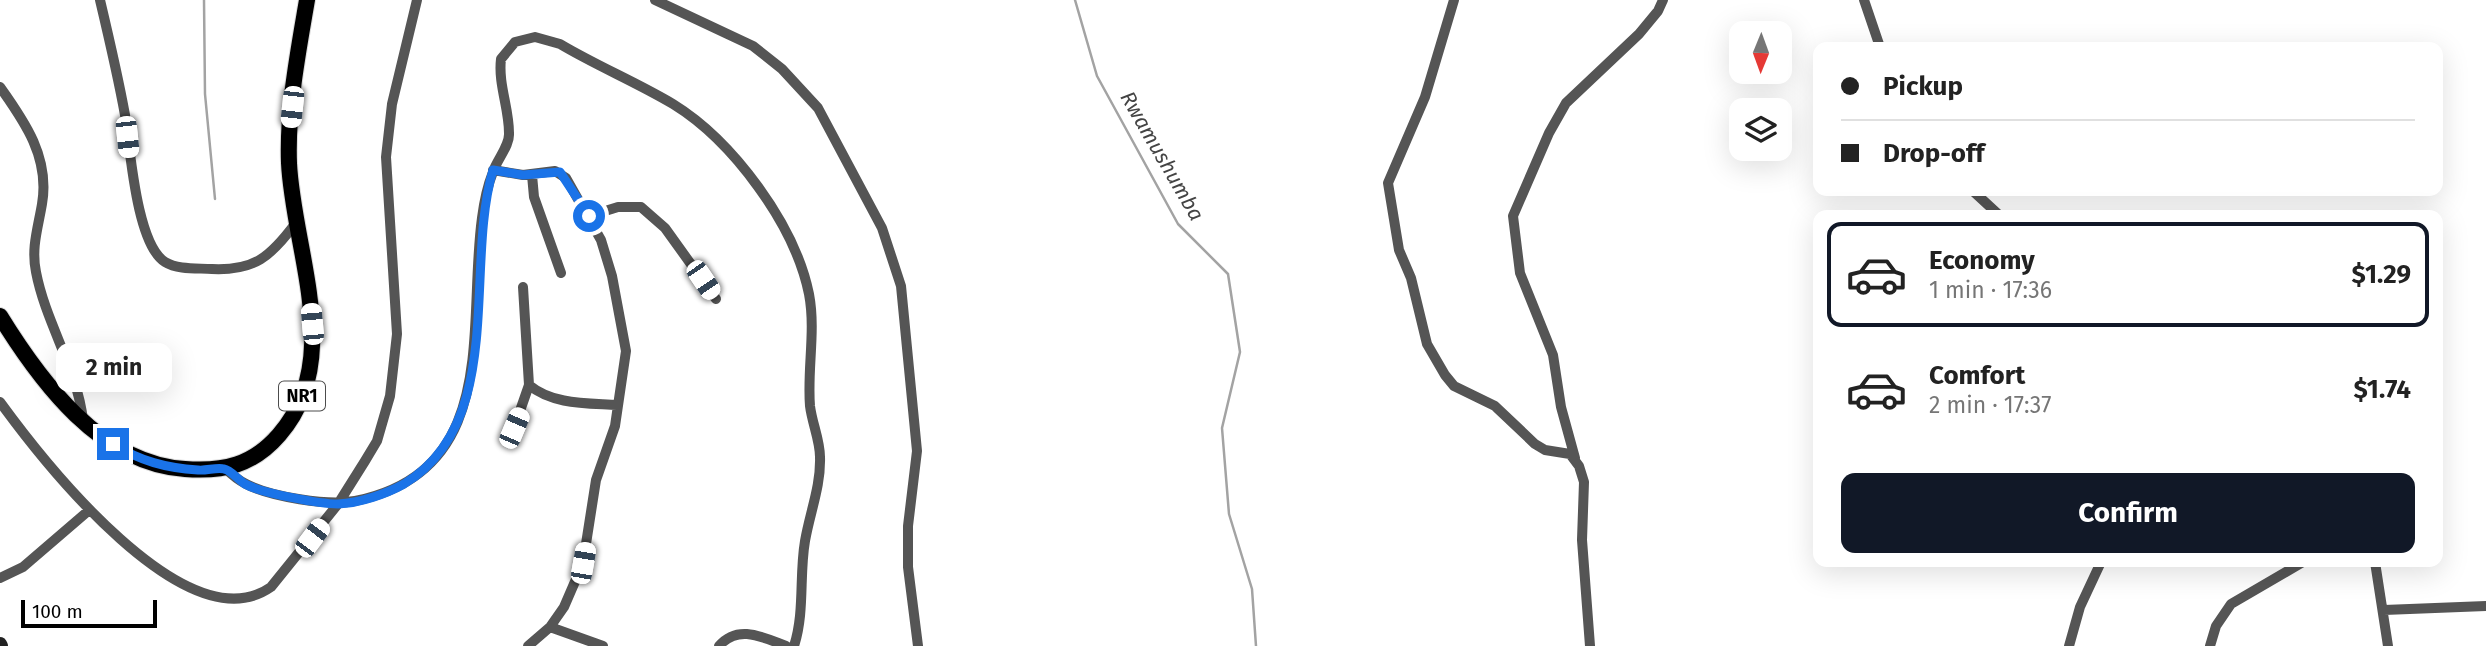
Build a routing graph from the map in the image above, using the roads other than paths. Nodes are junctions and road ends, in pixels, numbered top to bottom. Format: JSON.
{"nodes":[{"id":1,"x":100,"y":0,"type":"edge"},
{"id":2,"x":307,"y":0,"type":"edge"},
{"id":3,"x":417,"y":0,"type":"edge"},
{"id":4,"x":655,"y":0,"type":"edge"},
{"id":5,"x":1454,"y":0,"type":"edge"},
{"id":6,"x":1663,"y":0,"type":"edge"},
{"id":7,"x":1864,"y":0,"type":"edge"},
{"id":8,"x":1878,"y":42,"type":"edge"},
{"id":9,"x":0,"y":87,"type":"edge"},
{"id":10,"x":493,"y":170,"type":"junction"},
{"id":11,"x":532,"y":175,"type":"junction"},
{"id":12,"x":1978,"y":196,"type":"edge"},
{"id":13,"x":1994,"y":210,"type":"edge"},
{"id":14,"x":589,"y":216,"type":"junction"},
{"id":15,"x":296,"y":224,"type":"junction"},
{"id":16,"x":561,"y":273,"type":"dead end"},
{"id":17,"x":523,"y":287,"type":"dead end"},
{"id":18,"x":716,"y":299,"type":"dead end"},
{"id":19,"x":0,"y":316,"type":"edge"},
{"id":20,"x":529,"y":386,"type":"junction"},
{"id":21,"x":0,"y":402,"type":"edge"},
{"id":22,"x":617,"y":405,"type":"junction"},
{"id":23,"x":83,"y":420,"type":"junction"},
{"id":24,"x":514,"y":428,"type":"dead end"},
{"id":25,"x":1576,"y":459,"type":"junction"},
{"id":26,"x":225,"y":468,"type":"junction"},
{"id":27,"x":338,"y":504,"type":"junction"},
{"id":28,"x":87,"y":512,"type":"junction"},
{"id":29,"x":2099,"y":567,"type":"edge"},
{"id":30,"x":2294,"y":567,"type":"edge"},
{"id":31,"x":2376,"y":567,"type":"edge"},
{"id":32,"x":0,"y":578,"type":"edge"},
{"id":33,"x":2486,"y":606,"type":"edge"},
{"id":34,"x":2384,"y":610,"type":"junction"},
{"id":35,"x":550,"y":627,"type":"junction"},
{"id":36,"x":528,"y":646,"type":"edge"},
{"id":37,"x":603,"y":646,"type":"edge"},
{"id":38,"x":719,"y":646,"type":"edge"},
{"id":39,"x":786,"y":646,"type":"edge"},
{"id":40,"x":794,"y":646,"type":"edge"},
{"id":41,"x":918,"y":646,"type":"edge"},
{"id":42,"x":1590,"y":646,"type":"edge"},
{"id":43,"x":2069,"y":646,"type":"edge"},
{"id":44,"x":2210,"y":646,"type":"edge"},
{"id":45,"x":2388,"y":646,"type":"edge"}],
"edges":[{"from":1,"to":15,"type":"street"},
{"from":2,"to":15,"type":"highway","number":"NR1"},
{"from":3,"to":27,"type":"street"},
{"from":4,"to":41,"type":"street"},
{"from":5,"to":25,"type":"street"},
{"from":6,"to":25,"type":"street"},
{"from":7,"to":8,"type":"street"},
{"from":9,"to":23,"type":"street"},
{"from":10,"to":11,"type":"street"},
{"from":10,"to":27,"type":"street"},
{"from":10,"to":40,"type":"street"},
{"from":11,"to":14,"type":"street"},
{"from":11,"to":16,"type":"street"},
{"from":12,"to":13,"type":"street"},
{"from":14,"to":18,"type":"street"},
{"from":14,"to":22,"type":"street"},
{"from":15,"to":26,"type":"highway","number":"NR1"},
{"from":17,"to":20,"type":"street"},
{"from":19,"to":23,"type":"highway","number":"NR1"},
{"from":20,"to":22,"type":"street"},
{"from":20,"to":24,"type":"street"},
{"from":21,"to":28,"type":"street"},
{"from":22,"to":35,"type":"street"},
{"from":23,"to":26,"type":"highway","number":"NR1"},
{"from":25,"to":42,"type":"street"},
{"from":26,"to":27,"type":"street"},
{"from":27,"to":28,"type":"street"},
{"from":28,"to":32,"type":"street"},
{"from":29,"to":43,"type":"street"},
{"from":30,"to":44,"type":"street"},
{"from":31,"to":34,"type":"street"},
{"from":33,"to":34,"type":"street"},
{"from":34,"to":45,"type":"street"},
{"from":35,"to":36,"type":"street"},
{"from":35,"to":37,"type":"street"},
{"from":38,"to":39,"type":"street"}]}
